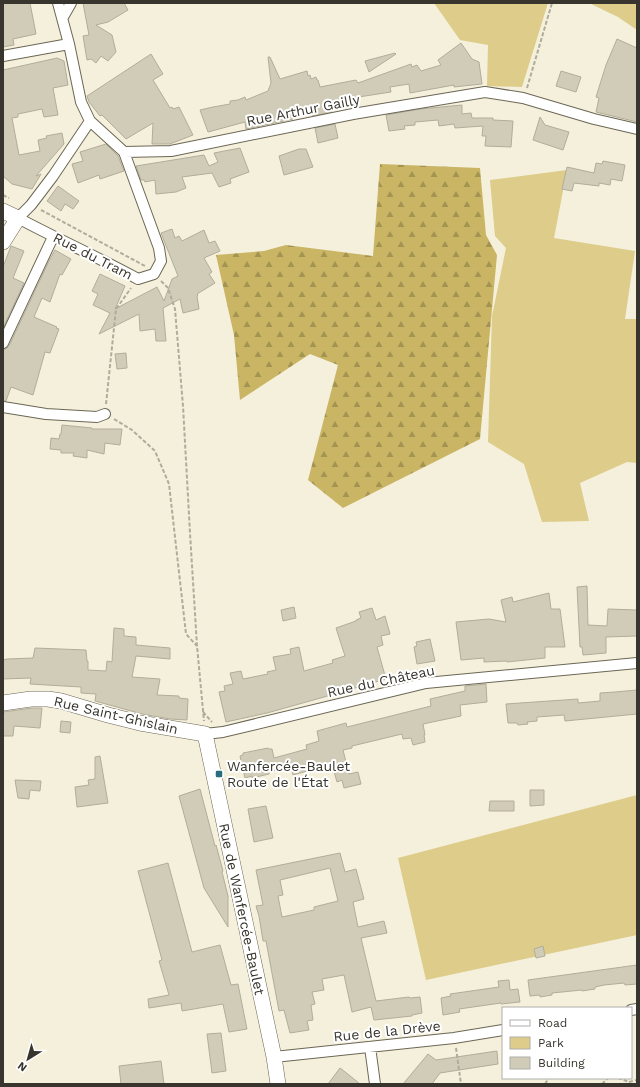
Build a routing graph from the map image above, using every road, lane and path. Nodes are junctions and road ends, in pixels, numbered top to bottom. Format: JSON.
{"nodes":[{"id":1,"x":58,"y":3,"type":"edge"},
{"id":2,"x":71,"y":3,"type":"edge"},
{"id":3,"x":552,"y":3,"type":"edge"},
{"id":4,"x":63,"y":17,"type":"junction"},
{"id":5,"x":70,"y":44,"type":"junction"},
{"id":6,"x":3,"y":56,"type":"edge"},
{"id":7,"x":523,"y":98,"type":"junction"},
{"id":8,"x":90,"y":121,"type":"junction"},
{"id":9,"x":637,"y":129,"type":"edge"},
{"id":10,"x":124,"y":152,"type":"junction"},
{"id":11,"x":3,"y":195,"type":"edge"},
{"id":12,"x":32,"y":205,"type":"junction"},
{"id":13,"x":3,"y":211,"type":"edge"},
{"id":14,"x":18,"y":218,"type":"junction"},
{"id":15,"x":53,"y":237,"type":"junction"},
{"id":16,"x":3,"y":242,"type":"edge"},
{"id":17,"x":154,"y":274,"type":"junction"},
{"id":18,"x":138,"y":279,"type":"junction"},
{"id":19,"x":3,"y":343,"type":"edge"},
{"id":20,"x":3,"y":407,"type":"edge"},
{"id":21,"x":105,"y":414,"type":"junction"},
{"id":22,"x":197,"y":646,"type":"junction"},
{"id":23,"x":637,"y":663,"type":"edge"},
{"id":24,"x":3,"y":703,"type":"edge"},
{"id":25,"x":205,"y":734,"type":"junction"},
{"id":26,"x":502,"y":1030,"type":"edge"},
{"id":27,"x":454,"y":1038,"type":"junction"},
{"id":28,"x":370,"y":1047,"type":"junction"},
{"id":29,"x":274,"y":1057,"type":"junction"},
{"id":30,"x":620,"y":1079,"type":"edge"},
{"id":31,"x":637,"y":1080,"type":"edge"},
{"id":32,"x":630,"y":1083,"type":"edge"},
{"id":33,"x":278,"y":1084,"type":"edge"},
{"id":34,"x":375,"y":1084,"type":"edge"},
{"id":35,"x":461,"y":1084,"type":"edge"}],
"edges":[{"from":1,"to":4,"type":"street"},
{"from":2,"to":4,"type":"street"},
{"from":3,"to":7,"type":"path"},
{"from":4,"to":5,"type":"street"},
{"from":5,"to":6,"type":"street"},
{"from":5,"to":8,"type":"street"},
{"from":7,"to":9,"type":"street","name":"Rue Arthur Gailly"},
{"from":7,"to":10,"type":"street","name":"Rue Arthur Gailly"},
{"from":8,"to":10,"type":"street"},
{"from":8,"to":12,"type":"street"},
{"from":10,"to":17,"type":"street","name":"Rue du Tram"},
{"from":11,"to":12,"type":"path"},
{"from":12,"to":14,"type":"street"},
{"from":12,"to":17,"type":"path"},
{"from":13,"to":14,"type":"main road","name":"Rue du Tram"},
{"from":14,"to":15,"type":"street","name":"Rue du Tram"},
{"from":14,"to":16,"type":"main road"},
{"from":15,"to":18,"type":"street","name":"Rue du Tram"},
{"from":15,"to":19,"type":"street"},
{"from":17,"to":18,"type":"street","name":"Rue du Tram"},
{"from":17,"to":22,"type":"path"},
{"from":18,"to":21,"type":"path"},
{"from":20,"to":21,"type":"street"},
{"from":21,"to":22,"type":"path"},
{"from":22,"to":25,"type":"path"},
{"from":23,"to":25,"type":"street","name":"Rue du Château"},
{"from":24,"to":25,"type":"main road","name":"Rue Saint-Ghislain"},
{"from":25,"to":29,"type":"main road","name":"Rue de Wanfercée-Baulet"},
{"from":26,"to":27,"type":"street","name":"Rue de la Drève"},
{"from":27,"to":28,"type":"street","name":"Rue de la Drève"},
{"from":27,"to":35,"type":"path"},
{"from":28,"to":29,"type":"street","name":"Rue de la Drève"},
{"from":28,"to":34,"type":"street"},
{"from":29,"to":33,"type":"main road","name":"Rue de Wanfercée-Baulet"},
{"from":30,"to":32,"type":"path"},
{"from":31,"to":32,"type":"path"}]}
